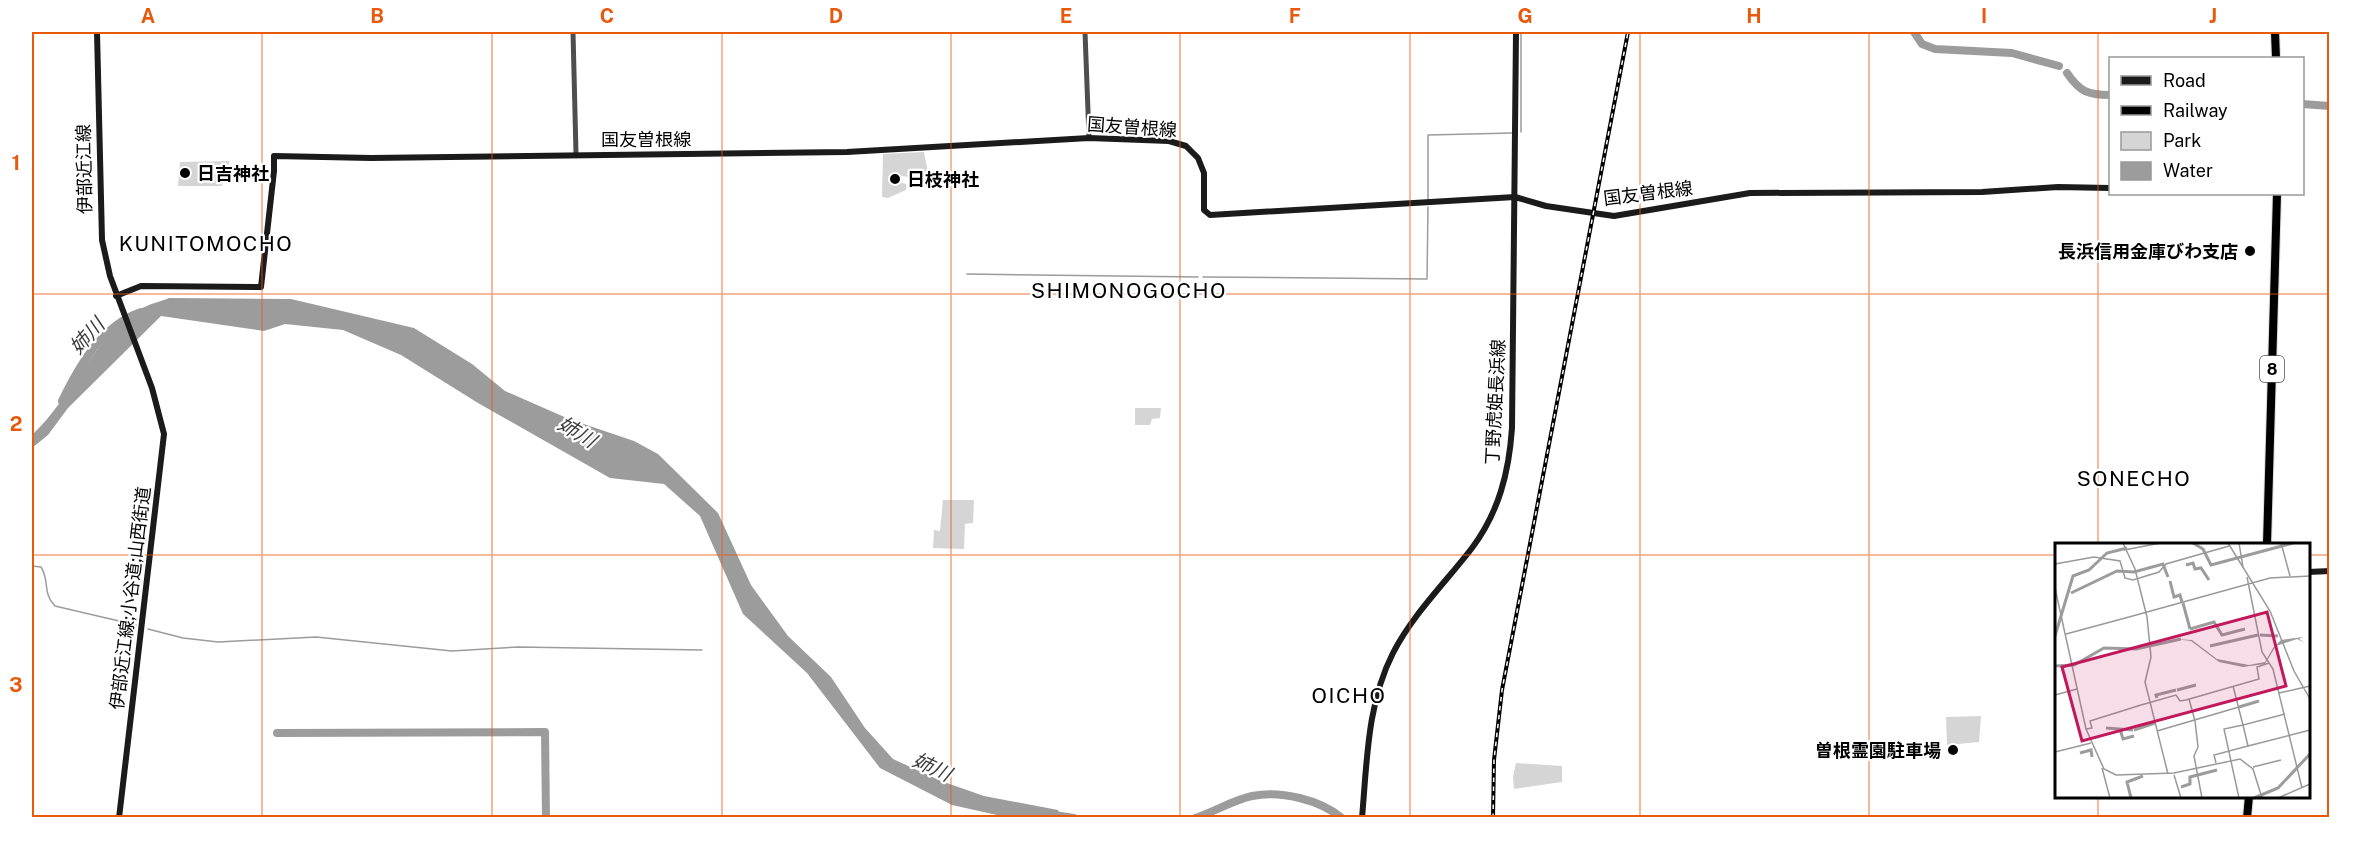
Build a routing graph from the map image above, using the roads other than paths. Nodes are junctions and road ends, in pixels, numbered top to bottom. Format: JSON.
{"nodes":[{"id":1,"x":97,"y":32,"type":"edge"},
{"id":2,"x":573,"y":32,"type":"edge"},
{"id":3,"x":1085,"y":32,"type":"edge"},
{"id":4,"x":1516,"y":32,"type":"edge"},
{"id":5,"x":2275,"y":32,"type":"edge"},
{"id":6,"x":2276,"y":57,"type":"edge"},
{"id":7,"x":1089,"y":138,"type":"junction"},
{"id":8,"x":576,"y":154,"type":"junction"},
{"id":9,"x":2109,"y":188,"type":"edge"},
{"id":10,"x":2277,"y":195,"type":"edge"},
{"id":11,"x":1515,"y":197,"type":"junction"},
{"id":12,"x":116,"y":296,"type":"junction"},
{"id":13,"x":119,"y":303,"type":"joint"},
{"id":14,"x":2267,"y":543,"type":"edge"},
{"id":15,"x":2330,"y":571,"type":"edge"},
{"id":16,"x":2310,"y":572,"type":"edge"},
{"id":17,"x":2249,"y":798,"type":"edge"},
{"id":18,"x":119,"y":818,"type":"edge"},
{"id":19,"x":1362,"y":818,"type":"edge"},
{"id":20,"x":2247,"y":818,"type":"edge"}],
"edges":[{"from":1,"to":12,"type":"main road","name":"伊部近江線"},
{"from":2,"to":8,"type":"street"},
{"from":3,"to":7,"type":"street"},
{"from":4,"to":11,"type":"main road","name":"丁野虎姫長浜線"},
{"from":5,"to":6,"type":"highway"},
{"from":7,"to":8,"type":"main road","name":"国友曽根線"},
{"from":7,"to":11,"type":"main road","name":"国友曽根線"},
{"from":8,"to":12,"type":"main road","name":"国友曽根線"},
{"from":9,"to":11,"type":"main road","name":"国友曽根線"},
{"from":10,"to":14,"type":"highway","number":"8"},
{"from":11,"to":19,"type":"main road","name":"丁野虎姫長浜線"},
{"from":12,"to":13,"type":"main road","name":"伊部近江線"},
{"from":13,"to":18,"type":"main road","name":"伊部近江線;小谷道;山西街道"},
{"from":15,"to":16,"type":"main road"},
{"from":17,"to":20,"type":"highway"}]}
